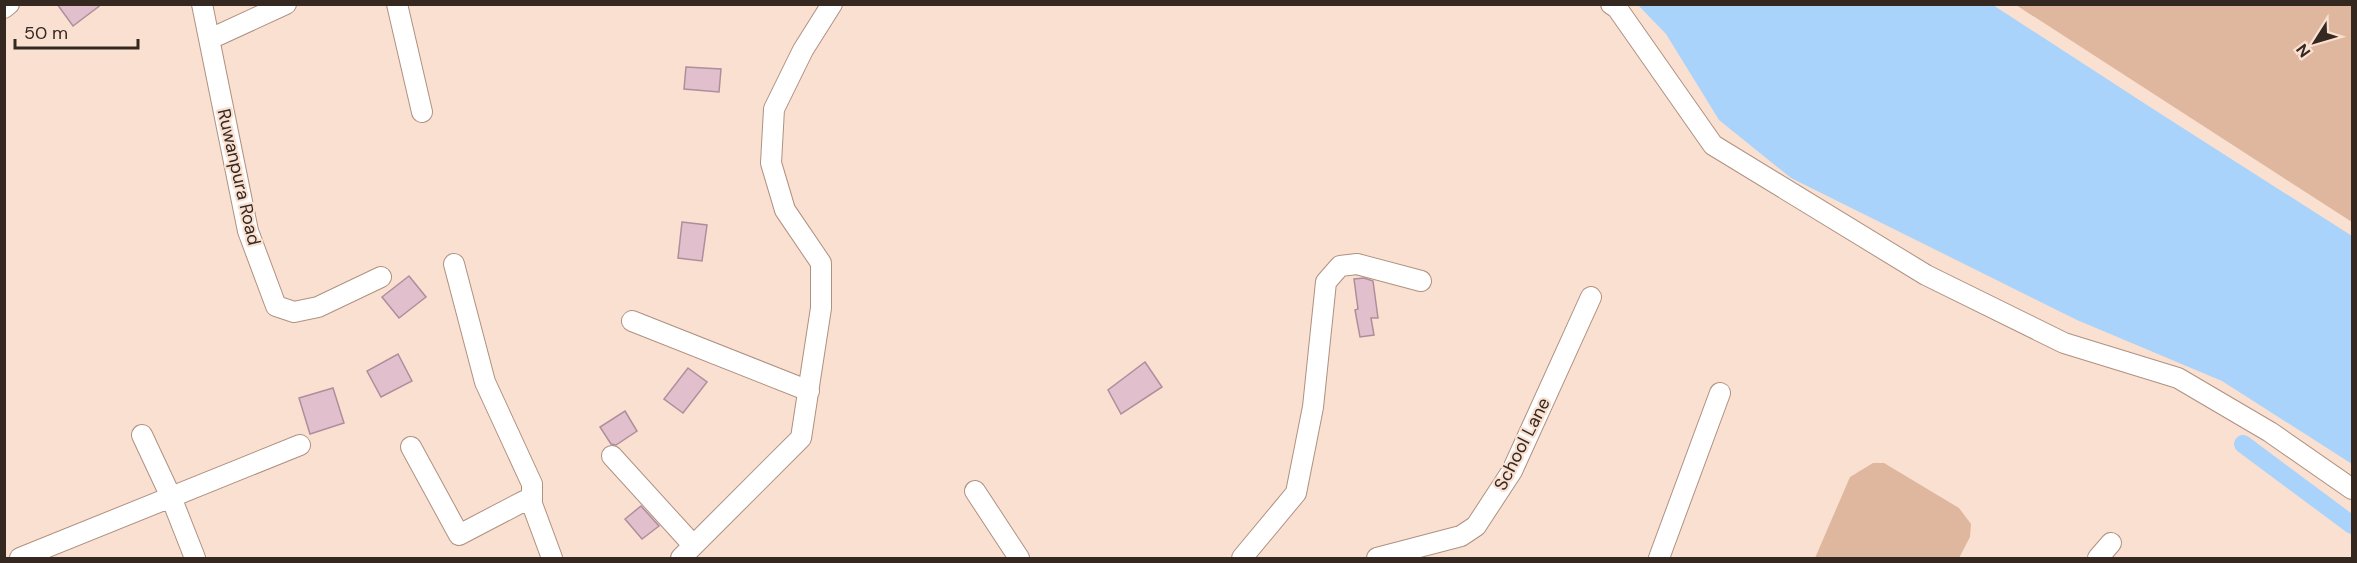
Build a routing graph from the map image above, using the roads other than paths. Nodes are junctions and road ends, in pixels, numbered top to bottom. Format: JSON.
{"nodes":[{"id":1,"x":9,"y":4,"type":"edge"},
{"id":2,"x":202,"y":4,"type":"edge"},
{"id":3,"x":286,"y":4,"type":"edge"},
{"id":4,"x":397,"y":4,"type":"edge"},
{"id":5,"x":832,"y":4,"type":"edge"},
{"id":6,"x":1611,"y":4,"type":"edge"},
{"id":7,"x":4,"y":8,"type":"edge"},
{"id":8,"x":210,"y":39,"type":"junction"},
{"id":9,"x":422,"y":112,"type":"dead end"},
{"id":10,"x":454,"y":264,"type":"dead end"},
{"id":11,"x":381,"y":277,"type":"dead end"},
{"id":12,"x":1421,"y":281,"type":"dead end"},
{"id":13,"x":1591,"y":297,"type":"dead end"},
{"id":14,"x":632,"y":321,"type":"dead end"},
{"id":15,"x":809,"y":391,"type":"junction"},
{"id":16,"x":1720,"y":393,"type":"dead end"},
{"id":17,"x":142,"y":435,"type":"dead end"},
{"id":18,"x":300,"y":445,"type":"dead end"},
{"id":19,"x":411,"y":447,"type":"dead end"},
{"id":20,"x":612,"y":456,"type":"dead end"},
{"id":21,"x":2352,"y":489,"type":"edge"},
{"id":22,"x":975,"y":491,"type":"dead end"},
{"id":23,"x":171,"y":497,"type":"junction"},
{"id":24,"x":532,"y":504,"type":"junction"},
{"id":25,"x":2111,"y":543,"type":"dead end"},
{"id":26,"x":687,"y":552,"type":"edge"},
{"id":27,"x":20,"y":558,"type":"edge"},
{"id":28,"x":195,"y":558,"type":"edge"},
{"id":29,"x":552,"y":558,"type":"edge"},
{"id":30,"x":1019,"y":558,"type":"edge"},
{"id":31,"x":1242,"y":558,"type":"edge"},
{"id":32,"x":1377,"y":558,"type":"edge"},
{"id":33,"x":1659,"y":558,"type":"edge"},
{"id":34,"x":2098,"y":558,"type":"edge"}],
"edges":[{"from":1,"to":7,"type":"street"},
{"from":2,"to":8,"type":"street","name":"Ruwanpura Road"},
{"from":3,"to":8,"type":"street"},
{"from":4,"to":9,"type":"street"},
{"from":5,"to":15,"type":"street"},
{"from":6,"to":21,"type":"street"},
{"from":8,"to":11,"type":"street","name":"Ruwanpura Road"},
{"from":10,"to":24,"type":"street"},
{"from":12,"to":31,"type":"street"},
{"from":13,"to":32,"type":"street","name":"School Lane"},
{"from":14,"to":15,"type":"street"},
{"from":15,"to":26,"type":"street"},
{"from":16,"to":33,"type":"street"},
{"from":17,"to":23,"type":"street"},
{"from":18,"to":23,"type":"street"},
{"from":19,"to":24,"type":"street"},
{"from":20,"to":26,"type":"street"},
{"from":22,"to":30,"type":"street"},
{"from":23,"to":27,"type":"street"},
{"from":23,"to":28,"type":"street"},
{"from":24,"to":29,"type":"street"},
{"from":25,"to":34,"type":"street"}]}
